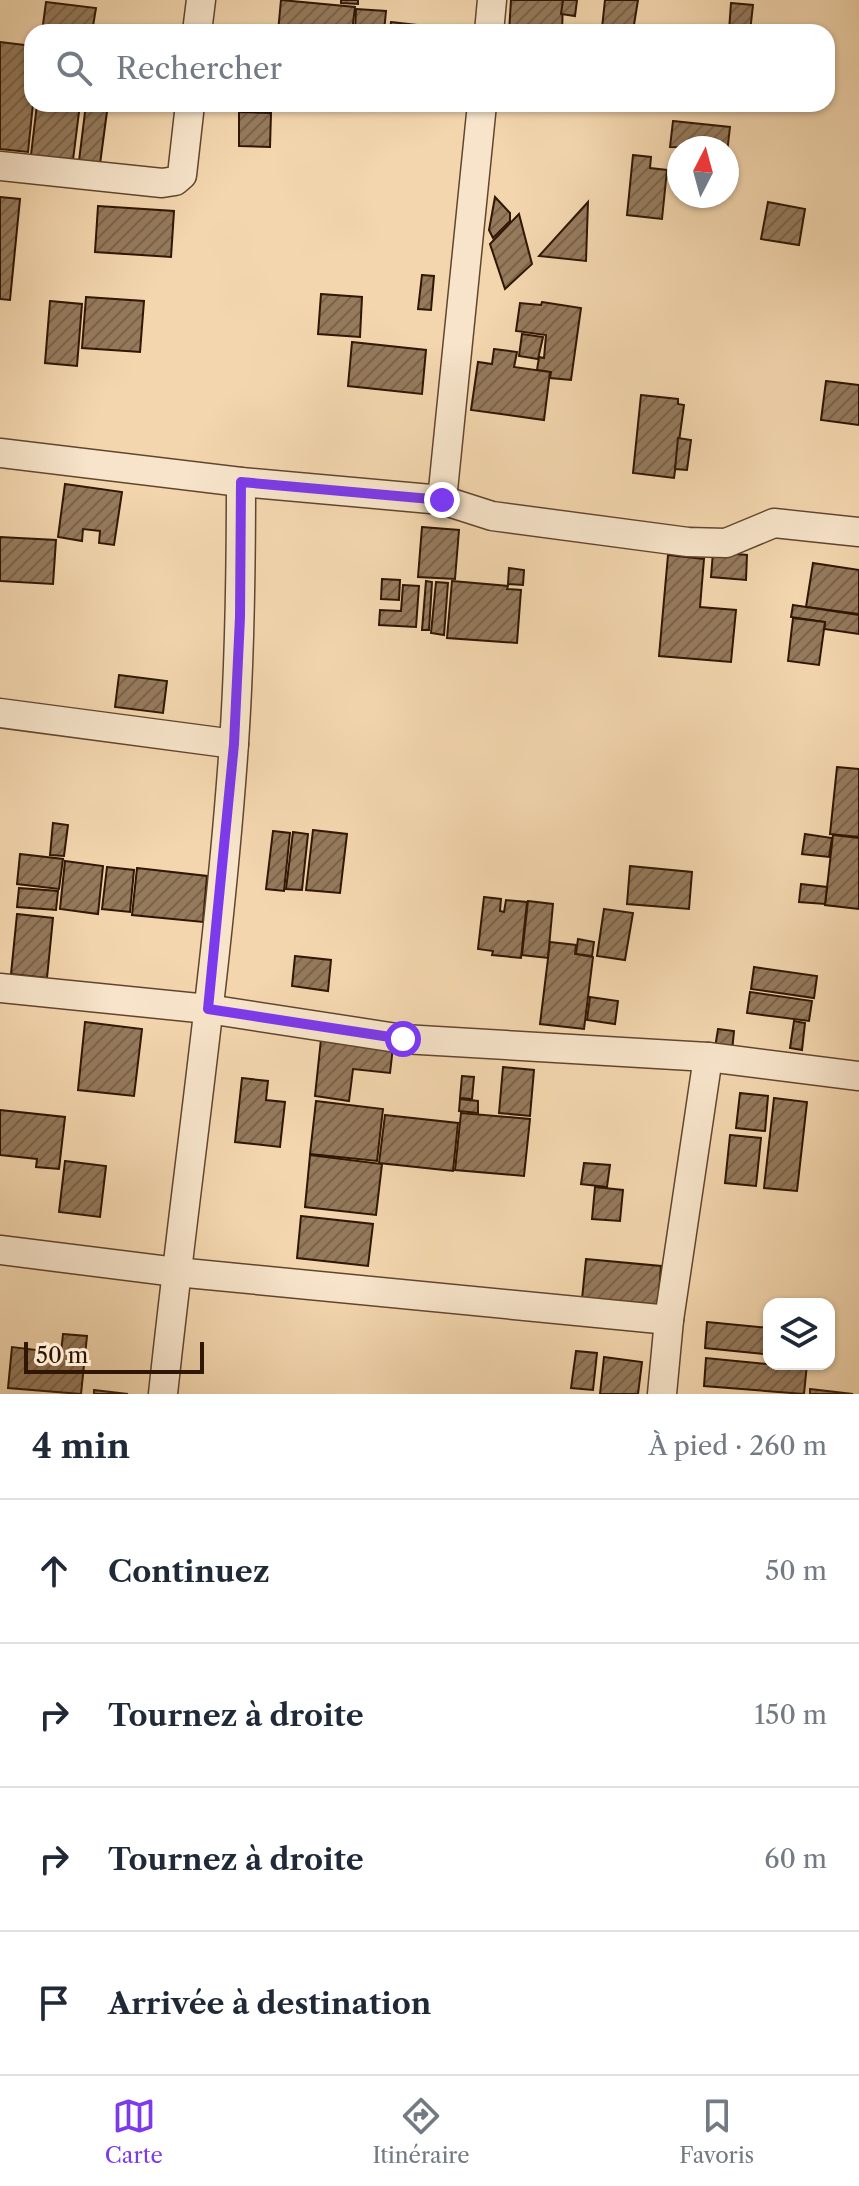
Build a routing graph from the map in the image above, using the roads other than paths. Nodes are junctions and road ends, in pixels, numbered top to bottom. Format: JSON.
{"nodes":[{"id":1,"x":201,"y":0,"type":"edge"},
{"id":2,"x":492,"y":0,"type":"edge"},
{"id":3,"x":198,"y":24,"type":"edge"},
{"id":4,"x":490,"y":24,"type":"edge"},
{"id":5,"x":189,"y":112,"type":"edge"},
{"id":6,"x":481,"y":112,"type":"edge"},
{"id":7,"x":0,"y":166,"type":"edge"},
{"id":8,"x":0,"y":453,"type":"edge"},
{"id":9,"x":241,"y":482,"type":"junction"},
{"id":10,"x":442,"y":500,"type":"junction"},
{"id":11,"x":859,"y":532,"type":"edge"},
{"id":12,"x":0,"y":713,"type":"edge"},
{"id":13,"x":234,"y":744,"type":"junction"},
{"id":14,"x":0,"y":988,"type":"edge"},
{"id":15,"x":208,"y":1009,"type":"junction"},
{"id":16,"x":708,"y":1057,"type":"junction"},
{"id":17,"x":859,"y":1076,"type":"edge"},
{"id":18,"x":0,"y":1250,"type":"edge"},
{"id":19,"x":176,"y":1272,"type":"junction"},
{"id":20,"x":669,"y":1320,"type":"junction"},
{"id":21,"x":163,"y":1394,"type":"edge"},
{"id":22,"x":662,"y":1394,"type":"edge"}],
"edges":[{"from":1,"to":3,"type":"street"},
{"from":2,"to":4,"type":"street"},
{"from":5,"to":7,"type":"street"},
{"from":6,"to":10,"type":"street"},
{"from":8,"to":9,"type":"street"},
{"from":9,"to":10,"type":"street"},
{"from":9,"to":13,"type":"street"},
{"from":10,"to":11,"type":"street"},
{"from":12,"to":13,"type":"street"},
{"from":13,"to":15,"type":"street"},
{"from":14,"to":15,"type":"street"},
{"from":15,"to":16,"type":"street"},
{"from":15,"to":19,"type":"street"},
{"from":16,"to":17,"type":"street"},
{"from":16,"to":20,"type":"street"},
{"from":18,"to":19,"type":"street"},
{"from":19,"to":20,"type":"street"},
{"from":19,"to":21,"type":"street"},
{"from":20,"to":22,"type":"street"}]}
